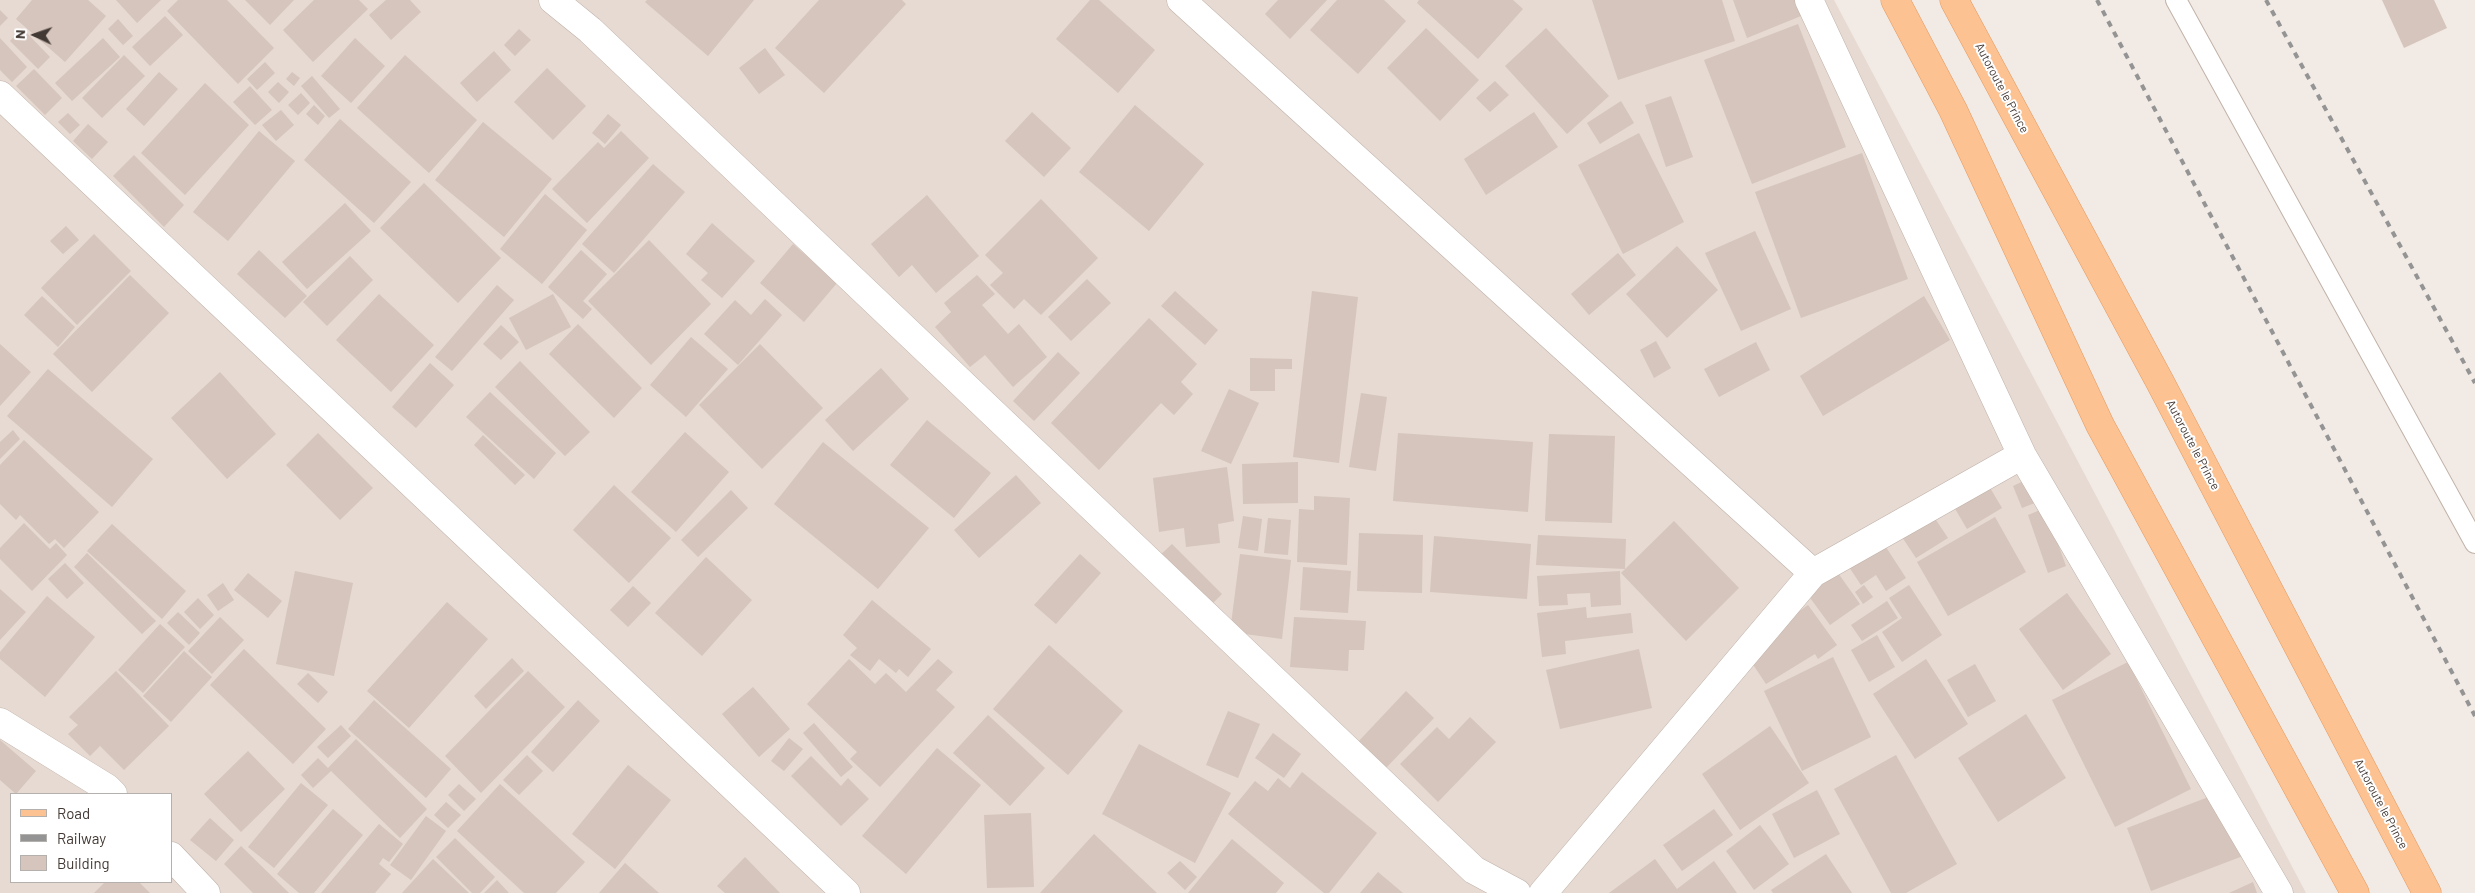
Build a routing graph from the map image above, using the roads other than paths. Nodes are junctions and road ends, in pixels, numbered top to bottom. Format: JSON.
{"nodes":[{"id":1,"x":553,"y":0,"type":"edge"},
{"id":2,"x":1182,"y":0,"type":"edge"},
{"id":3,"x":1809,"y":0,"type":"edge"},
{"id":4,"x":1895,"y":0,"type":"edge"},
{"id":5,"x":1954,"y":0,"type":"edge"},
{"id":6,"x":2176,"y":0,"type":"edge"},
{"id":7,"x":0,"y":95,"type":"edge"},
{"id":8,"x":2022,"y":455,"type":"junction"},
{"id":9,"x":2475,"y":543,"type":"edge"},
{"id":10,"x":1813,"y":572,"type":"junction"},
{"id":11,"x":0,"y":722,"type":"edge"},
{"id":12,"x":112,"y":793,"type":"edge"},
{"id":13,"x":172,"y":857,"type":"edge"},
{"id":14,"x":206,"y":893,"type":"edge"},
{"id":15,"x":846,"y":893,"type":"edge"},
{"id":16,"x":1516,"y":893,"type":"edge"},
{"id":17,"x":1543,"y":893,"type":"edge"},
{"id":18,"x":2279,"y":893,"type":"edge"},
{"id":19,"x":2355,"y":893,"type":"edge"},
{"id":20,"x":2427,"y":893,"type":"edge"}],
"edges":[{"from":1,"to":16,"type":"street"},
{"from":2,"to":10,"type":"street"},
{"from":3,"to":8,"type":"street"},
{"from":4,"to":19,"type":"main road"},
{"from":5,"to":20,"type":"main road","name":"Autoroute le Prince"},
{"from":6,"to":9,"type":"lane"},
{"from":7,"to":15,"type":"street"},
{"from":8,"to":10,"type":"street"},
{"from":8,"to":18,"type":"street"},
{"from":10,"to":17,"type":"street"},
{"from":11,"to":12,"type":"street"},
{"from":13,"to":14,"type":"street"}]}
